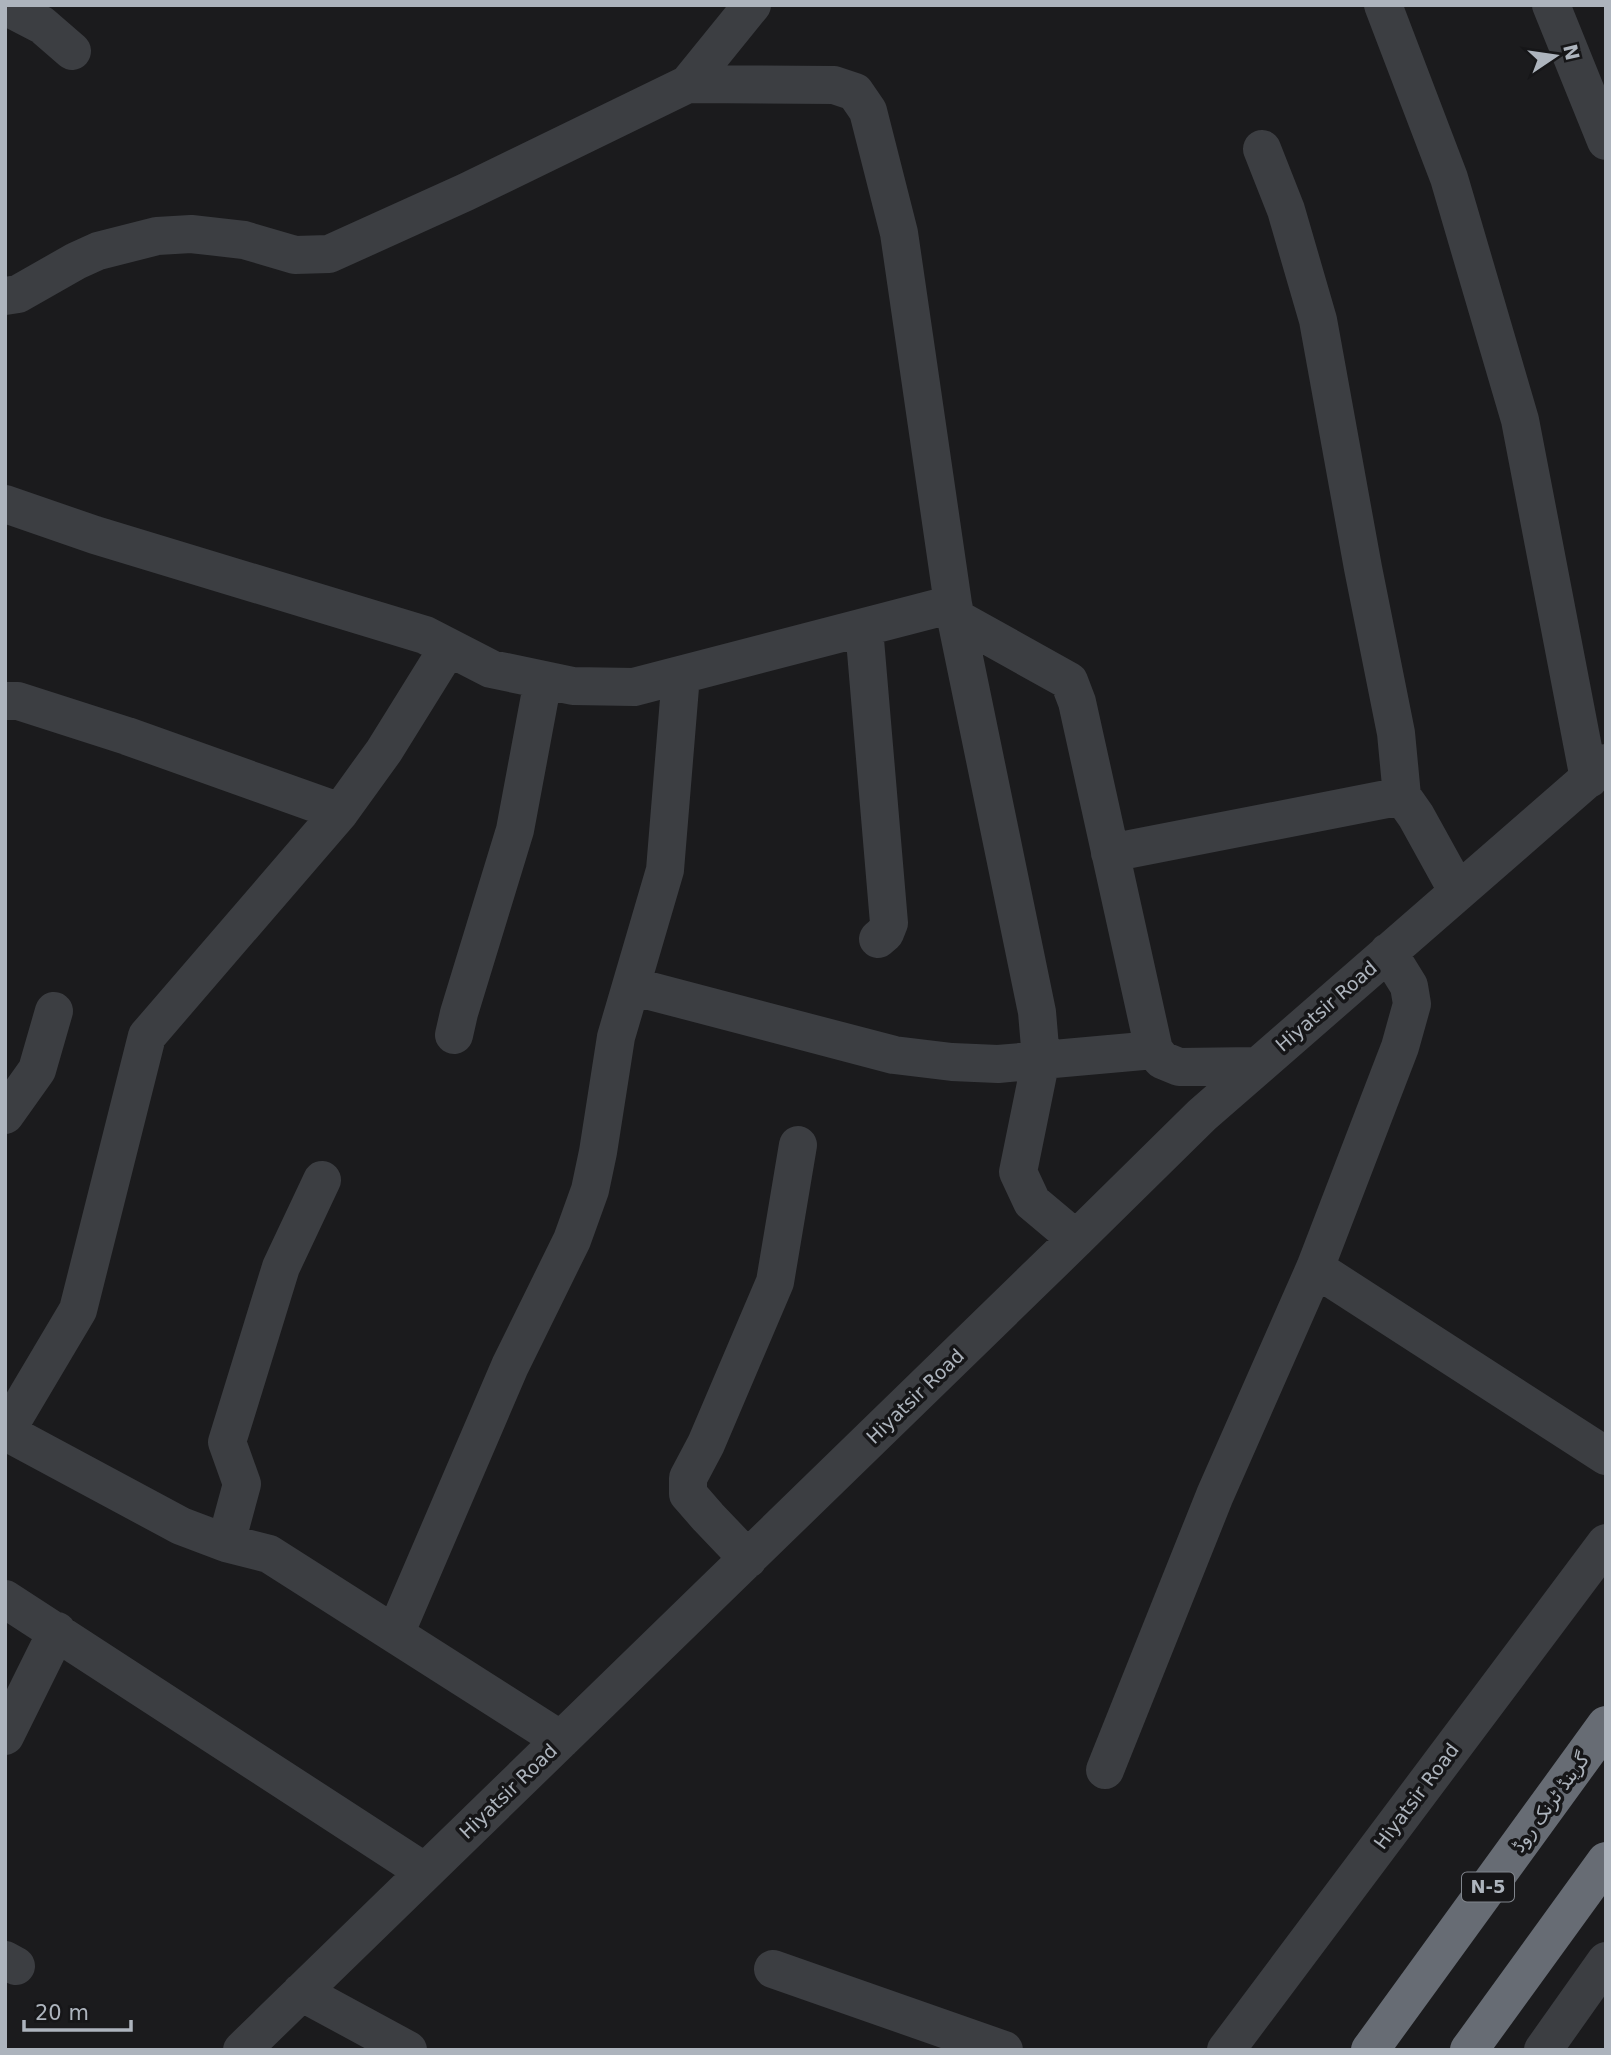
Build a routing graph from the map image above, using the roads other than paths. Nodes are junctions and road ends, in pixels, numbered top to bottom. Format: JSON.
{"nodes":[{"id":1,"x":752,"y":5,"type":"edge"},
{"id":2,"x":1383,"y":5,"type":"edge"},
{"id":3,"x":1551,"y":5,"type":"edge"},
{"id":4,"x":5,"y":6,"type":"edge"},
{"id":5,"x":72,"y":51,"type":"dead end"},
{"id":6,"x":688,"y":84,"type":"junction"},
{"id":7,"x":1606,"y":141,"type":"edge"},
{"id":8,"x":1262,"y":149,"type":"dead end"},
{"id":9,"x":7,"y":295,"type":"edge"},
{"id":10,"x":5,"y":504,"type":"edge"},
{"id":11,"x":955,"y":611,"type":"junction"},
{"id":12,"x":864,"y":628,"type":"junction"},
{"id":13,"x":448,"y":648,"type":"junction"},
{"id":14,"x":681,"y":676,"type":"junction"},
{"id":15,"x":542,"y":680,"type":"junction"},
{"id":16,"x":5,"y":701,"type":"edge"},
{"id":17,"x":1597,"y":771,"type":"edge"},
{"id":18,"x":1402,"y":796,"type":"junction"},
{"id":19,"x":340,"y":812,"type":"junction"},
{"id":20,"x":1110,"y":853,"type":"junction"},
{"id":21,"x":1458,"y":891,"type":"junction"},
{"id":22,"x":878,"y":939,"type":"dead end"},
{"id":23,"x":1388,"y":953,"type":"junction"},
{"id":24,"x":631,"y":986,"type":"junction"},
{"id":25,"x":54,"y":1011,"type":"dead end"},
{"id":26,"x":454,"y":1035,"type":"dead end"},
{"id":27,"x":1154,"y":1050,"type":"junction"},
{"id":28,"x":1041,"y":1059,"type":"junction"},
{"id":29,"x":1257,"y":1066,"type":"junction"},
{"id":30,"x":5,"y":1115,"type":"edge"},
{"id":31,"x":799,"y":1145,"type":"dead end"},
{"id":32,"x":322,"y":1180,"type":"dead end"},
{"id":33,"x":1076,"y":1239,"type":"junction"},
{"id":34,"x":1315,"y":1268,"type":"junction"},
{"id":35,"x":6,"y":1431,"type":"edge"},
{"id":36,"x":1606,"y":1456,"type":"edge"},
{"id":37,"x":226,"y":1543,"type":"junction"},
{"id":38,"x":1606,"y":1543,"type":"edge"},
{"id":39,"x":748,"y":1559,"type":"junction"},
{"id":40,"x":5,"y":1599,"type":"edge"},
{"id":41,"x":57,"y":1631,"type":"junction"},
{"id":42,"x":395,"y":1634,"type":"junction"},
{"id":43,"x":1606,"y":1725,"type":"edge"},
{"id":44,"x":5,"y":1736,"type":"edge"},
{"id":45,"x":561,"y":1740,"type":"junction"},
{"id":46,"x":1105,"y":1770,"type":"dead end"},
{"id":47,"x":1606,"y":1861,"type":"edge"},
{"id":48,"x":425,"y":1872,"type":"junction"},
{"id":49,"x":1606,"y":1961,"type":"edge"},
{"id":50,"x":773,"y":1969,"type":"dead end"},
{"id":51,"x":301,"y":1992,"type":"junction"},
{"id":52,"x":242,"y":2050,"type":"edge"},
{"id":53,"x":408,"y":2050,"type":"edge"},
{"id":54,"x":1004,"y":2050,"type":"edge"},
{"id":55,"x":1226,"y":2050,"type":"edge"},
{"id":56,"x":1370,"y":2050,"type":"edge"},
{"id":57,"x":1469,"y":2050,"type":"edge"},
{"id":58,"x":1543,"y":2050,"type":"edge"}],
"edges":[{"from":1,"to":6,"type":"street"},
{"from":2,"to":17,"type":"street"},
{"from":3,"to":7,"type":"street"},
{"from":4,"to":5,"type":"street"},
{"from":6,"to":9,"type":"street"},
{"from":6,"to":11,"type":"street"},
{"from":8,"to":18,"type":"street"},
{"from":10,"to":13,"type":"street"},
{"from":11,"to":12,"type":"street"},
{"from":11,"to":20,"type":"street"},
{"from":11,"to":28,"type":"street"},
{"from":12,"to":14,"type":"street"},
{"from":12,"to":22,"type":"street"},
{"from":13,"to":15,"type":"street"},
{"from":13,"to":19,"type":"street"},
{"from":14,"to":15,"type":"street"},
{"from":14,"to":24,"type":"street"},
{"from":15,"to":26,"type":"street"},
{"from":16,"to":19,"type":"street"},
{"from":17,"to":21,"type":"street","name":"Hiyatsir Road"},
{"from":18,"to":20,"type":"street"},
{"from":18,"to":21,"type":"street"},
{"from":19,"to":35,"type":"street"},
{"from":20,"to":27,"type":"street"},
{"from":21,"to":23,"type":"street","name":"Hiyatsir Road"},
{"from":23,"to":29,"type":"street","name":"Hiyatsir Road"},
{"from":23,"to":34,"type":"street"},
{"from":24,"to":28,"type":"street"},
{"from":24,"to":42,"type":"street"},
{"from":25,"to":30,"type":"street"},
{"from":27,"to":28,"type":"street"},
{"from":27,"to":29,"type":"street"},
{"from":28,"to":33,"type":"street"},
{"from":29,"to":33,"type":"street","name":"Hiyatsir Road"},
{"from":31,"to":39,"type":"street"},
{"from":32,"to":37,"type":"street"},
{"from":33,"to":39,"type":"street","name":"Hiyatsir Road"},
{"from":34,"to":36,"type":"street"},
{"from":34,"to":46,"type":"street"},
{"from":35,"to":37,"type":"street"},
{"from":37,"to":42,"type":"street"},
{"from":38,"to":55,"type":"street","name":"Hiyatsir Road"},
{"from":39,"to":45,"type":"street","name":"Hiyatsir Road"},
{"from":40,"to":41,"type":"street"},
{"from":41,"to":44,"type":"street"},
{"from":41,"to":48,"type":"street"},
{"from":42,"to":45,"type":"street"},
{"from":43,"to":56,"type":"highway","name":"گرینڈ ٹرنک روڈ","number":"N-5"},
{"from":45,"to":48,"type":"street","name":"Hiyatsir Road"},
{"from":47,"to":57,"type":"highway"},
{"from":48,"to":51,"type":"street","name":"Hiyatsir Road"},
{"from":49,"to":58,"type":"street"},
{"from":50,"to":54,"type":"street"},
{"from":51,"to":52,"type":"street","name":"Hiyatsir Road"},
{"from":51,"to":53,"type":"street"}]}
